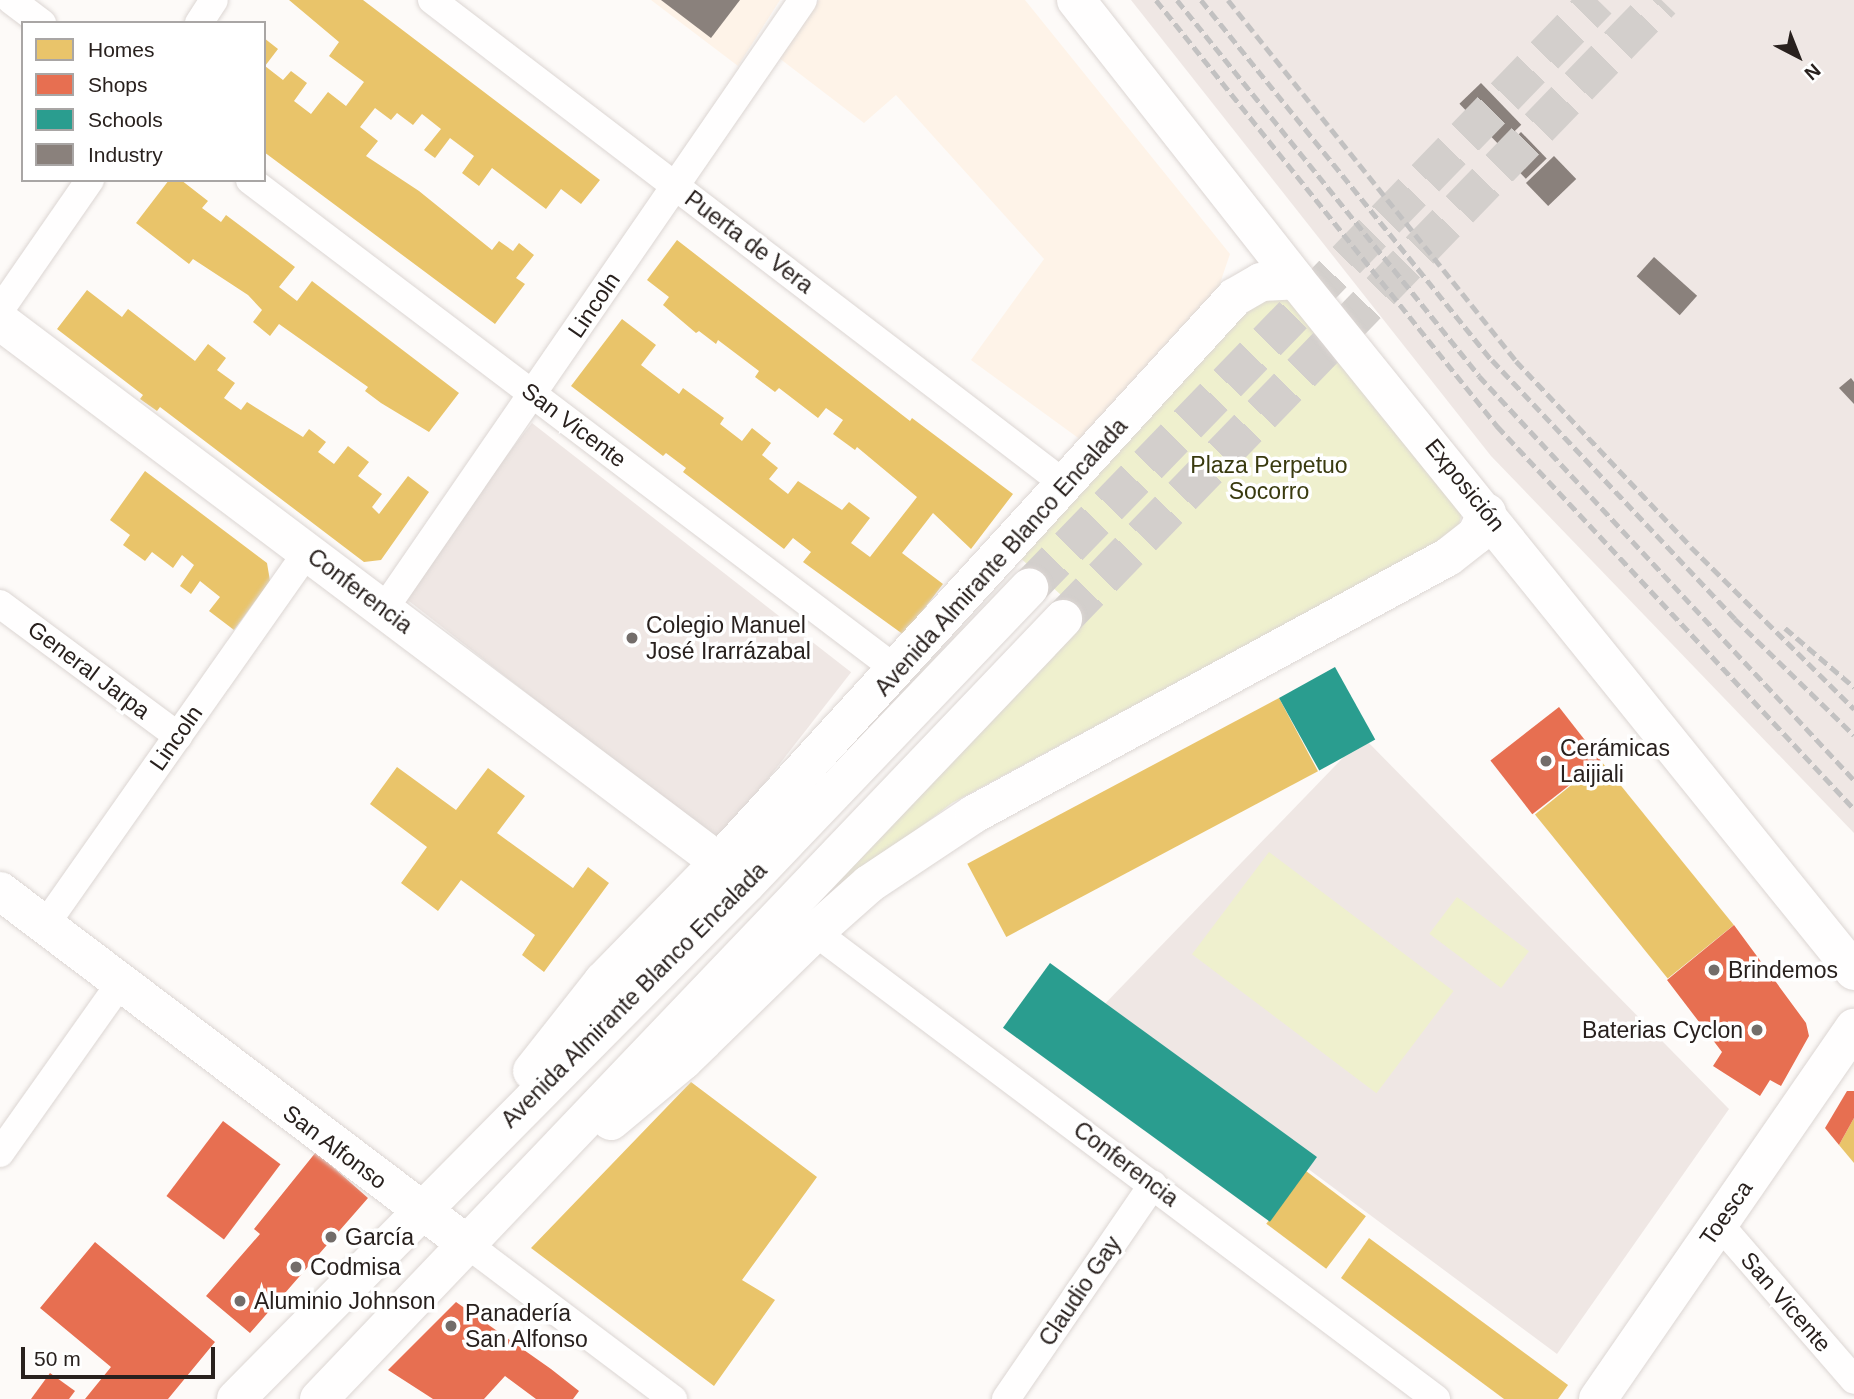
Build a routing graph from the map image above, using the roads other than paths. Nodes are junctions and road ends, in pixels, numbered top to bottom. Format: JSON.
{"nodes":[{"id":1,"x":12,"y":0,"type":"edge"},
{"id":2,"x":214,"y":0,"type":"edge"},
{"id":3,"x":432,"y":0,"type":"edge"},
{"id":4,"x":803,"y":0,"type":"edge"},
{"id":5,"x":1076,"y":0,"type":"edge"},
{"id":6,"x":38,"y":21,"type":"edge"},
{"id":7,"x":200,"y":21,"type":"edge"},
{"id":8,"x":89,"y":182,"type":"edge"},
{"id":9,"x":253,"y":182,"type":"edge"},
{"id":10,"x":675,"y":186,"type":"junction"},
{"id":11,"x":1296,"y":280,"type":"junction"},
{"id":12,"x":0,"y":310,"type":"edge"},
{"id":13,"x":0,"y":321,"type":"edge"},
{"id":14,"x":533,"y":394,"type":"junction"},
{"id":15,"x":1066,"y":485,"type":"junction"},
{"id":16,"x":1487,"y":512,"type":"junction"},
{"id":17,"x":307,"y":552,"type":"junction"},
{"id":18,"x":1029,"y":588,"type":"tunnel mouth"},
{"id":19,"x":0,"y":604,"type":"edge"},
{"id":20,"x":384,"y":609,"type":"junction"},
{"id":21,"x":1063,"y":619,"type":"tunnel mouth"},
{"id":22,"x":898,"y":671,"type":"junction"},
{"id":23,"x":178,"y":736,"type":"junction"},
{"id":24,"x":719,"y":862,"type":"junction"},
{"id":25,"x":0,"y":891,"type":"edge"},
{"id":26,"x":45,"y":925,"type":"junction"},
{"id":27,"x":815,"y":932,"type":"junction"},
{"id":28,"x":1854,"y":971,"type":"edge"},
{"id":29,"x":121,"y":982,"type":"junction"},
{"id":30,"x":1854,"y":1028,"type":"edge"},
{"id":31,"x":497,"y":1130,"type":"junction"},
{"id":32,"x":0,"y":1153,"type":"edge"},
{"id":33,"x":547,"y":1161,"type":"junction"},
{"id":34,"x":1153,"y":1184,"type":"junction"},
{"id":35,"x":419,"y":1210,"type":"junction"},
{"id":36,"x":1719,"y":1224,"type":"junction"},
{"id":37,"x":467,"y":1244,"type":"junction"},
{"id":38,"x":1854,"y":1380,"type":"edge"},
{"id":39,"x":236,"y":1399,"type":"edge"},
{"id":40,"x":319,"y":1399,"type":"edge"},
{"id":41,"x":673,"y":1399,"type":"edge"},
{"id":42,"x":1006,"y":1399,"type":"edge"},
{"id":43,"x":1436,"y":1399,"type":"edge"},
{"id":44,"x":1598,"y":1399,"type":"edge"}],
"edges":[{"from":1,"to":6,"type":"street"},
{"from":2,"to":7,"type":"street"},
{"from":3,"to":10,"type":"street","name":"Puerta de Vera"},
{"from":4,"to":10,"type":"street","name":"Lincoln"},
{"from":5,"to":11,"type":"main road","name":"Exposición"},
{"from":8,"to":12,"type":"street"},
{"from":9,"to":14,"type":"street","name":"San Vicente"},
{"from":10,"to":14,"type":"street","name":"Lincoln"},
{"from":10,"to":15,"type":"street","name":"Puerta de Vera"},
{"from":11,"to":15,"type":"main road","name":"Avenida Almirante Blanco Encalada"},
{"from":11,"to":16,"type":"main road","name":"Exposición"},
{"from":13,"to":17,"type":"main road","name":"Conferencia"},
{"from":14,"to":20,"type":"street","name":"Lincoln"},
{"from":14,"to":22,"type":"street","name":"San Vicente"},
{"from":15,"to":22,"type":"main road","name":"Avenida Almirante Blanco Encalada"},
{"from":16,"to":27,"type":"main road"},
{"from":16,"to":28,"type":"main road","name":"Exposición"},
{"from":17,"to":20,"type":"main road","name":"Conferencia"},
{"from":17,"to":23,"type":"street","name":"Lincoln"},
{"from":18,"to":31,"type":"main road","name":"Avenida Almirante Blanco Encalada"},
{"from":19,"to":23,"type":"street","name":"General Jarpa"},
{"from":20,"to":24,"type":"main road","name":"Conferencia"},
{"from":21,"to":33,"type":"main road","name":"Avenida Almirante Blanco Encalada"},
{"from":22,"to":24,"type":"main road","name":"Avenida Almirante Blanco Encalada"},
{"from":23,"to":26,"type":"street","name":"Lincoln"},
{"from":24,"to":31,"type":"main road","name":"Avenida Almirante Blanco Encalada"},
{"from":25,"to":26,"type":"main road","name":"San Alfonso"},
{"from":26,"to":29,"type":"main road","name":"San Alfonso"},
{"from":27,"to":33,"type":"main road"},
{"from":27,"to":34,"type":"street","name":"Conferencia"},
{"from":29,"to":32,"type":"street"},
{"from":29,"to":35,"type":"main road","name":"San Alfonso"},
{"from":30,"to":36,"type":"main road","name":"Toesca"},
{"from":31,"to":35,"type":"main road","name":"Avenida Almirante Blanco Encalada"},
{"from":33,"to":37,"type":"main road","name":"Avenida Almirante Blanco Encalada"},
{"from":34,"to":42,"type":"street","name":"Claudio Gay"},
{"from":34,"to":43,"type":"street","name":"Conferencia"},
{"from":35,"to":37,"type":"main road","name":"San Alfonso"},
{"from":35,"to":39,"type":"main road","name":"Avenida Almirante Blanco Encalada"},
{"from":36,"to":38,"type":"street","name":"San Vicente"},
{"from":36,"to":44,"type":"main road","name":"Toesca"},
{"from":37,"to":40,"type":"main road","name":"Avenida Almirante Blanco Encalada"},
{"from":37,"to":41,"type":"street","name":"San Alfonso"}]}
